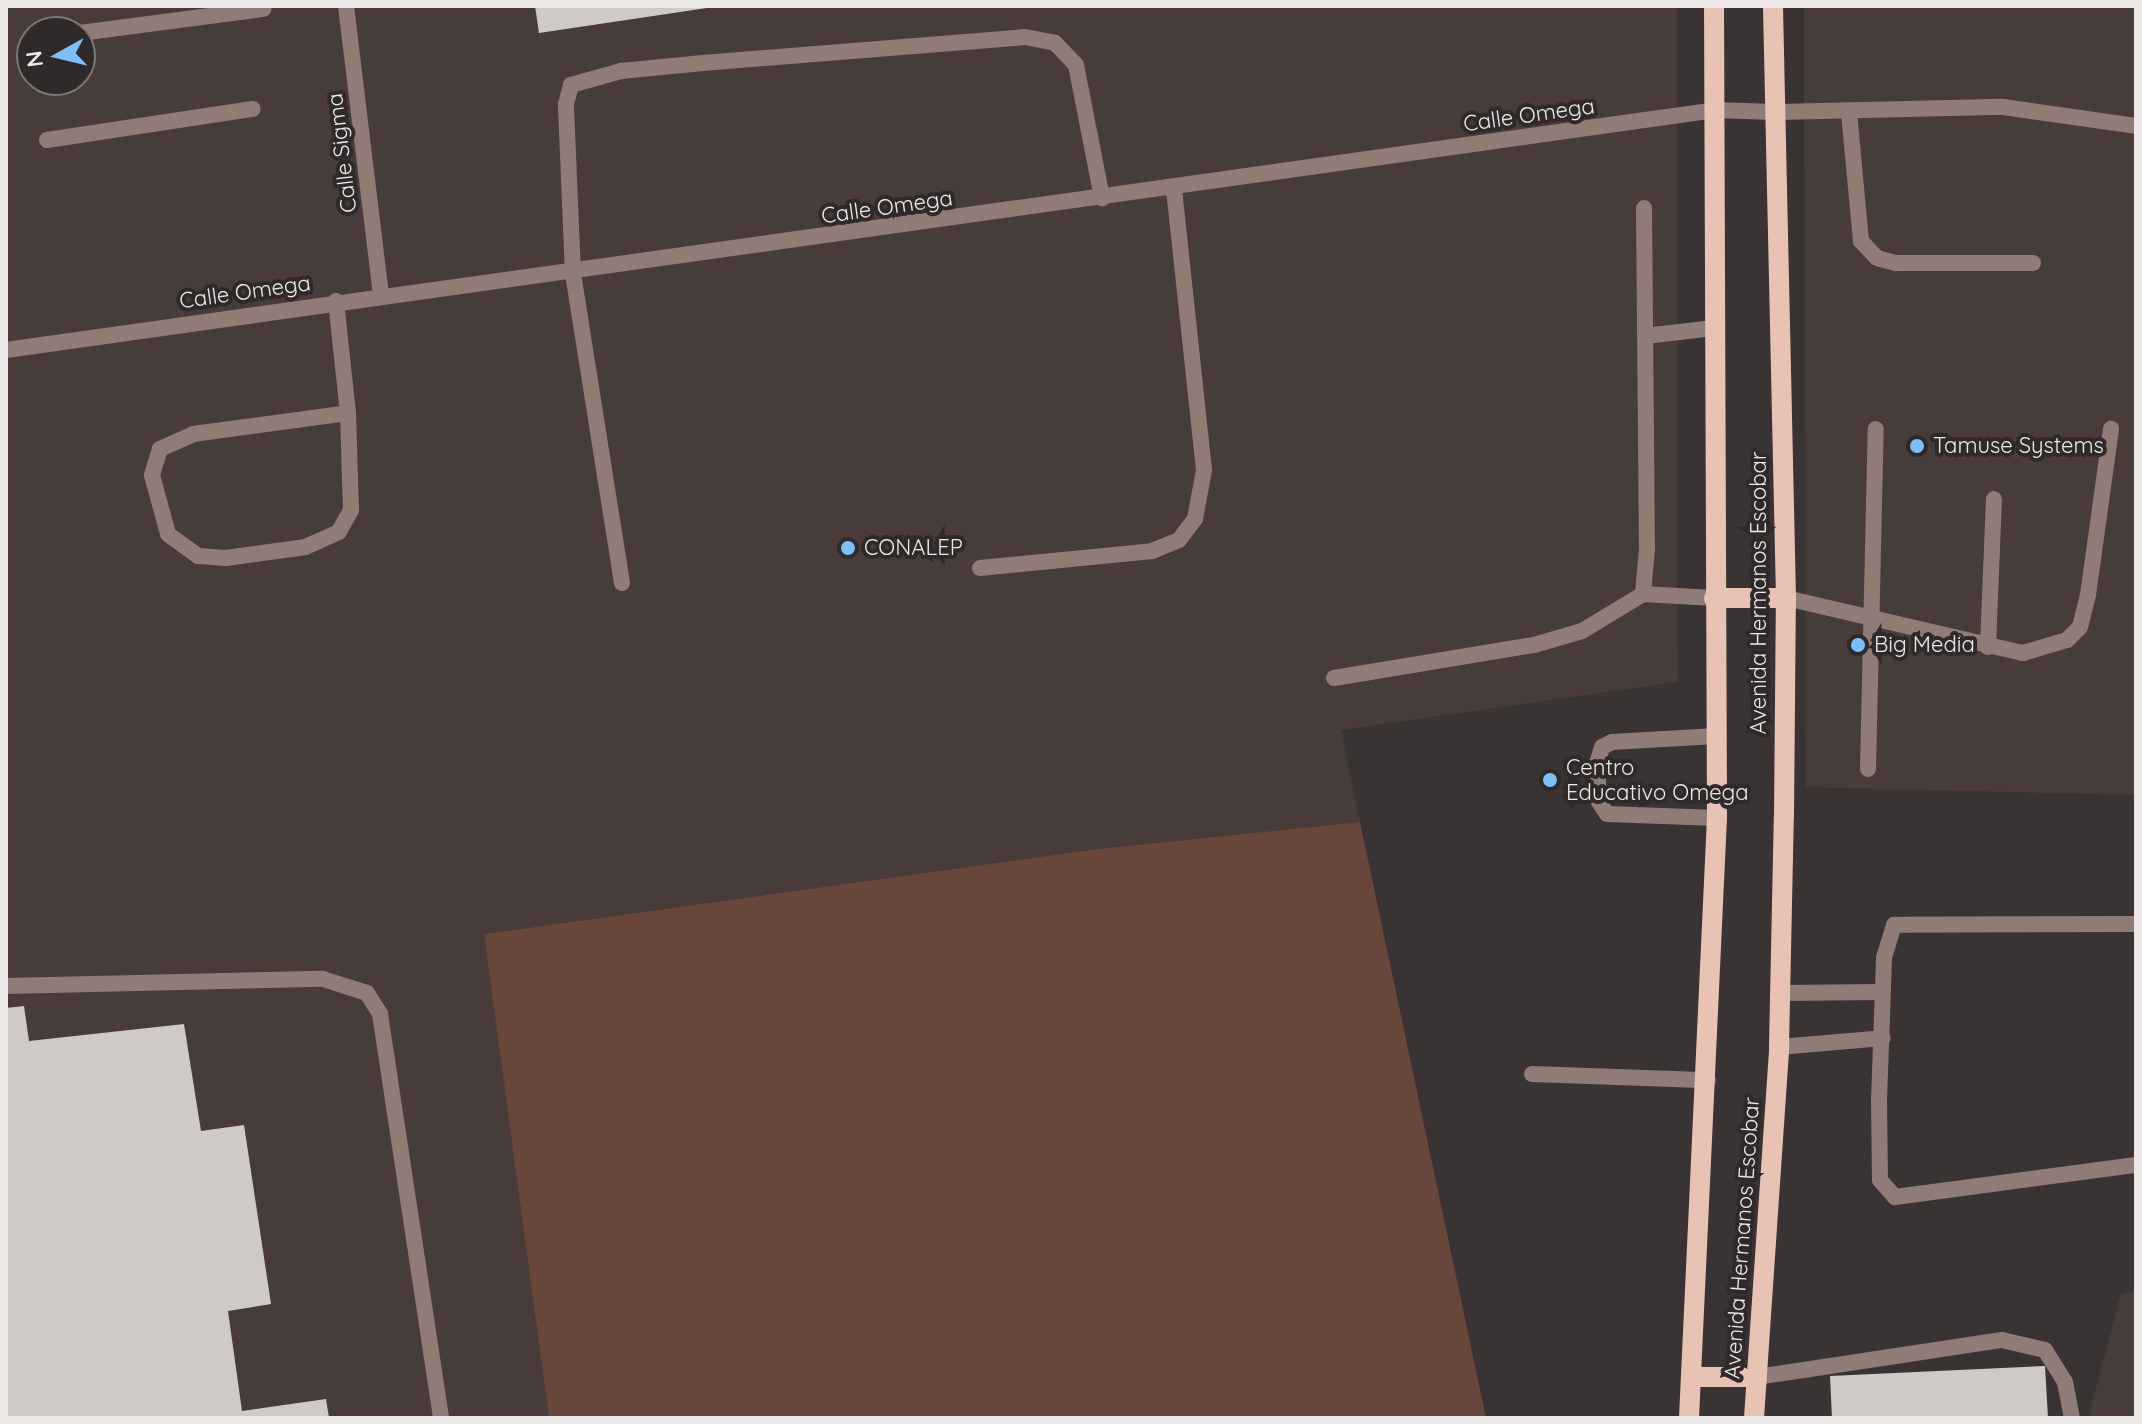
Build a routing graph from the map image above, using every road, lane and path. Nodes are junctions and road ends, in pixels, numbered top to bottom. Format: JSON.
{"nodes":[{"id":1,"x":346,"y":6,"type":"edge"},
{"id":2,"x":1714,"y":6,"type":"edge"},
{"id":3,"x":1773,"y":6,"type":"edge"},
{"id":4,"x":263,"y":9,"type":"dead end"},
{"id":5,"x":96,"y":31,"type":"edge"},
{"id":6,"x":253,"y":109,"type":"dead end"},
{"id":7,"x":1715,"y":110,"type":"junction"},
{"id":8,"x":1774,"y":112,"type":"junction"},
{"id":9,"x":1849,"y":112,"type":"junction"},
{"id":10,"x":2136,"y":126,"type":"edge"},
{"id":11,"x":47,"y":140,"type":"dead end"},
{"id":12,"x":1174,"y":187,"type":"junction"},
{"id":13,"x":1102,"y":198,"type":"junction"},
{"id":14,"x":1644,"y":208,"type":"dead end"},
{"id":15,"x":2033,"y":263,"type":"dead end"},
{"id":16,"x":573,"y":274,"type":"junction"},
{"id":17,"x":381,"y":294,"type":"junction"},
{"id":18,"x":336,"y":301,"type":"junction"},
{"id":19,"x":1714,"y":328,"type":"junction"},
{"id":20,"x":1645,"y":336,"type":"junction"},
{"id":21,"x":6,"y":350,"type":"edge"},
{"id":22,"x":348,"y":413,"type":"junction"},
{"id":23,"x":1876,"y":429,"type":"dead end"},
{"id":24,"x":2111,"y":429,"type":"dead end"},
{"id":25,"x":1994,"y":499,"type":"dead end"},
{"id":26,"x":980,"y":568,"type":"dead end"},
{"id":27,"x":622,"y":583,"type":"dead end"},
{"id":28,"x":1643,"y":594,"type":"junction"},
{"id":29,"x":1714,"y":598,"type":"junction"},
{"id":30,"x":1786,"y":598,"type":"junction"},
{"id":31,"x":1875,"y":622,"type":"junction"},
{"id":32,"x":1988,"y":647,"type":"junction"},
{"id":33,"x":1334,"y":678,"type":"dead end"},
{"id":34,"x":1716,"y":736,"type":"junction"},
{"id":35,"x":1868,"y":769,"type":"dead end"},
{"id":36,"x":1717,"y":818,"type":"junction"},
{"id":37,"x":2136,"y":924,"type":"edge"},
{"id":38,"x":6,"y":986,"type":"edge"},
{"id":39,"x":1882,"y":992,"type":"junction"},
{"id":40,"x":1780,"y":993,"type":"junction"},
{"id":41,"x":1883,"y":1038,"type":"junction"},
{"id":42,"x":1779,"y":1047,"type":"junction"},
{"id":43,"x":1532,"y":1074,"type":"dead end"},
{"id":44,"x":1708,"y":1080,"type":"junction"},
{"id":45,"x":2136,"y":1165,"type":"edge"},
{"id":46,"x":1692,"y":1377,"type":"junction"},
{"id":47,"x":1757,"y":1377,"type":"junction"},
{"id":48,"x":441,"y":1418,"type":"edge"},
{"id":49,"x":1689,"y":1418,"type":"edge"},
{"id":50,"x":1754,"y":1418,"type":"edge"},
{"id":51,"x":2072,"y":1418,"type":"edge"}],
"edges":[{"from":1,"to":17,"type":"street","name":"Calle Sigma"},
{"from":2,"to":7,"type":"main road","name":"Avenida Hermanos Escobar"},
{"from":3,"to":8,"type":"main road","name":"Avenida Hermanos Escobar"},
{"from":4,"to":5,"type":"street"},
{"from":6,"to":11,"type":"street"},
{"from":7,"to":8,"type":"street","name":"Calle Omega"},
{"from":7,"to":12,"type":"street","name":"Calle Omega"},
{"from":7,"to":19,"type":"main road","name":"Avenida Hermanos Escobar"},
{"from":8,"to":9,"type":"street","name":"Calle Omega"},
{"from":8,"to":30,"type":"main road","name":"Avenida Hermanos Escobar"},
{"from":9,"to":10,"type":"street","name":"Calle Omega"},
{"from":9,"to":15,"type":"street"},
{"from":12,"to":13,"type":"street","name":"Calle Omega"},
{"from":12,"to":26,"type":"street"},
{"from":13,"to":16,"type":"street","name":"Calle Omega"},
{"from":13,"to":16,"type":"street"},
{"from":14,"to":20,"type":"street"},
{"from":16,"to":17,"type":"street","name":"Calle Omega"},
{"from":16,"to":27,"type":"street"},
{"from":17,"to":18,"type":"street","name":"Calle Omega"},
{"from":18,"to":21,"type":"street","name":"Calle Omega"},
{"from":18,"to":22,"type":"street"},
{"from":19,"to":20,"type":"street"},
{"from":19,"to":29,"type":"main road","name":"Avenida Hermanos Escobar"},
{"from":20,"to":28,"type":"street"},
{"from":22,"to":22,"type":"street"},
{"from":23,"to":31,"type":"street"},
{"from":24,"to":32,"type":"street"},
{"from":25,"to":32,"type":"street"},
{"from":28,"to":29,"type":"street"},
{"from":28,"to":33,"type":"street"},
{"from":29,"to":30,"type":"main road"},
{"from":29,"to":34,"type":"main road","name":"Avenida Hermanos Escobar"},
{"from":30,"to":31,"type":"street"},
{"from":30,"to":40,"type":"main road","name":"Avenida Hermanos Escobar"},
{"from":31,"to":32,"type":"street"},
{"from":31,"to":35,"type":"street"},
{"from":34,"to":36,"type":"main road","name":"Avenida Hermanos Escobar"},
{"from":34,"to":36,"type":"street"},
{"from":36,"to":44,"type":"main road","name":"Avenida Hermanos Escobar"},
{"from":37,"to":39,"type":"street"},
{"from":38,"to":48,"type":"street"},
{"from":39,"to":40,"type":"street"},
{"from":39,"to":41,"type":"street"},
{"from":40,"to":42,"type":"main road","name":"Avenida Hermanos Escobar"},
{"from":41,"to":42,"type":"street"},
{"from":41,"to":45,"type":"street"},
{"from":42,"to":47,"type":"main road","name":"Avenida Hermanos Escobar"},
{"from":43,"to":44,"type":"street"},
{"from":44,"to":46,"type":"main road","name":"Avenida Hermanos Escobar"},
{"from":46,"to":47,"type":"main road"},
{"from":46,"to":49,"type":"main road","name":"Avenida Hermanos Escobar"},
{"from":47,"to":50,"type":"main road","name":"Avenida Hermanos Escobar"},
{"from":47,"to":51,"type":"street"}]}
